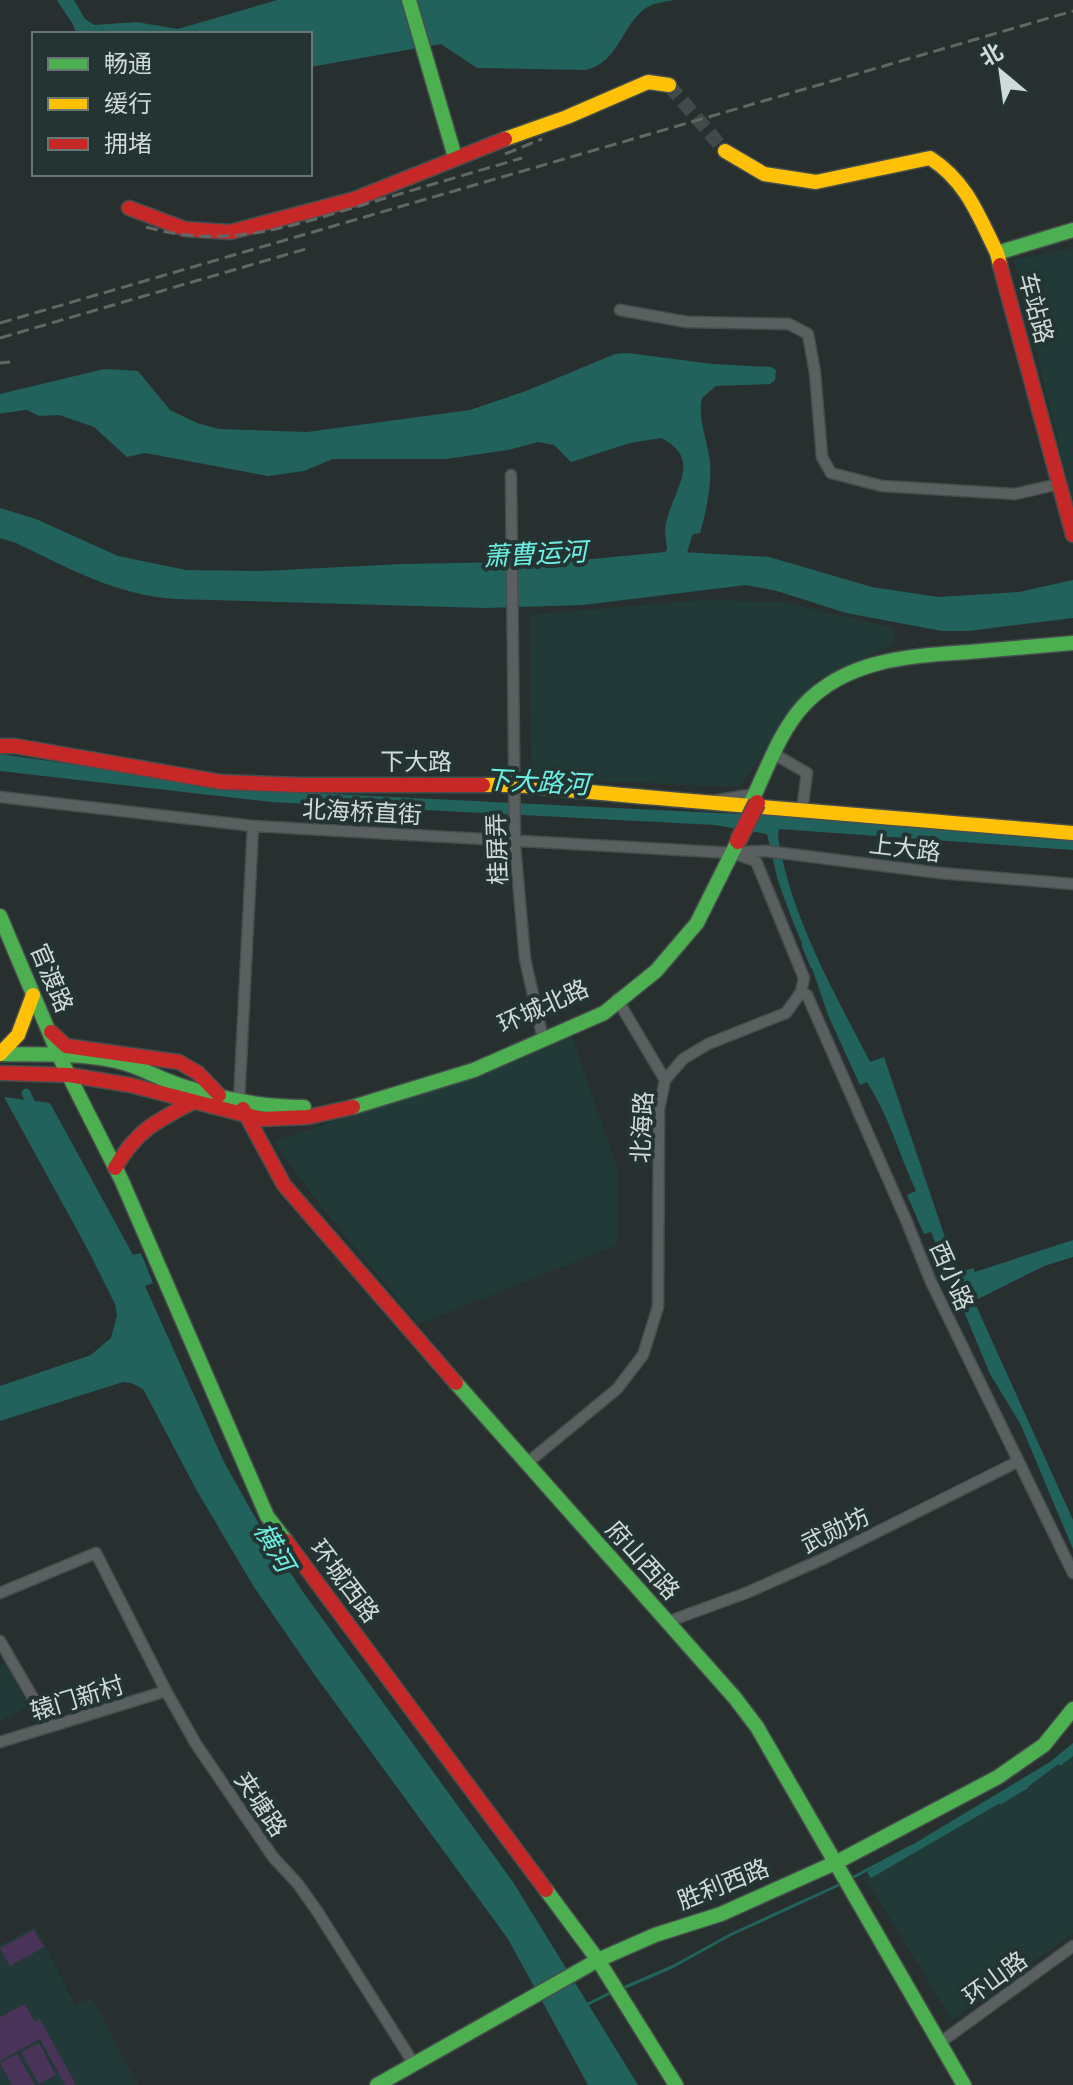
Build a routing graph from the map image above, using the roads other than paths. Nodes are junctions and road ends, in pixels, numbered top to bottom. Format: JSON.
{"nodes":[{"id":1,"x":409,"y":0,"type":"edge"},
{"id":2,"x":669,"y":85,"type":"dead end"},
{"id":3,"x":725,"y":151,"type":"tunnel mouth"},
{"id":4,"x":455,"y":157,"type":"junction"},
{"id":5,"x":129,"y":208,"type":"dead end"},
{"id":6,"x":1073,"y":230,"type":"edge"},
{"id":7,"x":997,"y":253,"type":"junction"},
{"id":8,"x":620,"y":310,"type":"dead end"},
{"id":9,"x":511,"y":475,"type":"dead end"},
{"id":10,"x":1059,"y":484,"type":"junction"},
{"id":11,"x":1073,"y":535,"type":"edge"},
{"id":12,"x":1073,"y":643,"type":"edge"},
{"id":13,"x":1073,"y":650,"type":"edge"},
{"id":14,"x":0,"y":746,"type":"edge"},
{"id":15,"x":781,"y":758,"type":"junction"},
{"id":16,"x":515,"y":793,"type":"junction"},
{"id":17,"x":0,"y":797,"type":"edge"},
{"id":18,"x":755,"y":799,"type":"junction"},
{"id":19,"x":704,"y":804,"type":"junction"},
{"id":20,"x":802,"y":810,"type":"junction"},
{"id":21,"x":253,"y":826,"type":"junction"},
{"id":22,"x":1073,"y":833,"type":"edge"},
{"id":23,"x":515,"y":840,"type":"junction"},
{"id":24,"x":732,"y":846,"type":"junction"},
{"id":25,"x":1073,"y":884,"type":"edge"},
{"id":26,"x":0,"y":916,"type":"edge"},
{"id":27,"x":801,"y":992,"type":"junction"},
{"id":28,"x":33,"y":995,"type":"junction"},
{"id":29,"x":617,"y":999,"type":"junction"},
{"id":30,"x":47,"y":1028,"type":"junction"},
{"id":31,"x":542,"y":1037,"type":"junction"},
{"id":32,"x":0,"y":1054,"type":"edge"},
{"id":33,"x":60,"y":1058,"type":"junction"},
{"id":34,"x":0,"y":1073,"type":"edge"},
{"id":35,"x":69,"y":1075,"type":"junction"},
{"id":36,"x":665,"y":1080,"type":"junction"},
{"id":37,"x":219,"y":1095,"type":"junction"},
{"id":38,"x":239,"y":1101,"type":"junction"},
{"id":39,"x":193,"y":1102,"type":"junction"},
{"id":40,"x":247,"y":1117,"type":"junction"},
{"id":41,"x":115,"y":1168,"type":"junction"},
{"id":42,"x":1017,"y":1462,"type":"junction"},
{"id":43,"x":526,"y":1464,"type":"junction"},
{"id":44,"x":1073,"y":1573,"type":"edge"},
{"id":45,"x":0,"y":1593,"type":"edge"},
{"id":46,"x":667,"y":1622,"type":"junction"},
{"id":47,"x":0,"y":1641,"type":"edge"},
{"id":48,"x":166,"y":1691,"type":"junction"},
{"id":49,"x":1073,"y":1709,"type":"edge"},
{"id":50,"x":1073,"y":1723,"type":"edge"},
{"id":51,"x":50,"y":1727,"type":"junction"},
{"id":52,"x":0,"y":1742,"type":"edge"},
{"id":53,"x":839,"y":1866,"type":"junction"},
{"id":54,"x":1073,"y":1946,"type":"edge"},
{"id":55,"x":604,"y":1969,"type":"junction"},
{"id":56,"x":941,"y":2042,"type":"junction"},
{"id":57,"x":414,"y":2064,"type":"junction"},
{"id":58,"x":377,"y":2085,"type":"edge"},
{"id":59,"x":395,"y":2085,"type":"edge"},
{"id":60,"x":676,"y":2085,"type":"edge"},
{"id":61,"x":964,"y":2085,"type":"edge"}],
"edges":[{"from":1,"to":4,"type":"main road"},
{"from":2,"to":4,"type":"main road"},
{"from":3,"to":7,"type":"main road","name":"车站路"},
{"from":4,"to":5,"type":"main road"},
{"from":6,"to":7,"type":"main road"},
{"from":7,"to":10,"type":"main road","name":"车站路"},
{"from":8,"to":10,"type":"street"},
{"from":9,"to":16,"type":"street","name":"桂屏弄"},
{"from":10,"to":11,"type":"main road","name":"车站路"},
{"from":12,"to":18,"type":"main road","name":"环城北路"},
{"from":13,"to":15,"type":"main road","name":"环城北路"},
{"from":14,"to":16,"type":"main road","name":"下大路"},
{"from":15,"to":18,"type":"main road","name":"环城北路"},
{"from":15,"to":20,"type":"street"},
{"from":16,"to":19,"type":"main road","name":"下大路"},
{"from":16,"to":23,"type":"street","name":"桂屏弄"},
{"from":17,"to":21,"type":"street","name":"北海桥直街"},
{"from":18,"to":19,"type":"street"},
{"from":18,"to":24,"type":"main road","name":"环城北路","bridge":true},
{"from":19,"to":20,"type":"main road","name":"下大路"},
{"from":20,"to":22,"type":"main road","name":"下大路"},
{"from":21,"to":23,"type":"street","name":"北海桥直街"},
{"from":21,"to":38,"type":"street"},
{"from":23,"to":24,"type":"street","name":"北海桥直街"},
{"from":23,"to":31,"type":"street","name":"桂屏弄"},
{"from":24,"to":25,"type":"street","name":"上大路"},
{"from":24,"to":27,"type":"street"},
{"from":24,"to":29,"type":"main road","name":"环城北路"},
{"from":26,"to":28,"type":"main road","name":"官渡路"},
{"from":27,"to":36,"type":"street","name":"北海路"},
{"from":27,"to":42,"type":"street","name":"西小路"},
{"from":28,"to":30,"type":"main road","name":"官渡路"},
{"from":28,"to":32,"type":"main road"},
{"from":29,"to":31,"type":"main road","name":"环城北路"},
{"from":29,"to":36,"type":"street"},
{"from":30,"to":33,"type":"main road","name":"官渡路"},
{"from":30,"to":37,"type":"main road"},
{"from":31,"to":38,"type":"main road","name":"环城北路"},
{"from":31,"to":40,"type":"main road","name":"环城北路"},
{"from":32,"to":33,"type":"main road","name":"环城北路"},
{"from":33,"to":35,"type":"main road","name":"环城西路"},
{"from":33,"to":37,"type":"main road","name":"环城北路"},
{"from":34,"to":35,"type":"main road","name":"环城北路"},
{"from":35,"to":39,"type":"main road","name":"环城北路"},
{"from":35,"to":41,"type":"main road","name":"环城西路"},
{"from":36,"to":43,"type":"street","name":"北海路"},
{"from":37,"to":38,"type":"main road","name":"环城北路"},
{"from":38,"to":40,"type":"main road","name":"府山西路"},
{"from":39,"to":40,"type":"main road","name":"环城北路"},
{"from":39,"to":41,"type":"main road"},
{"from":40,"to":43,"type":"main road","name":"府山西路"},
{"from":41,"to":55,"type":"main road","name":"环城西路"},
{"from":42,"to":44,"type":"street","name":"西小路"},
{"from":42,"to":46,"type":"street","name":"武勋坊"},
{"from":43,"to":46,"type":"main road","name":"府山西路"},
{"from":45,"to":48,"type":"street","name":"夹塘路"},
{"from":46,"to":53,"type":"main road","name":"府山西路"},
{"from":47,"to":51,"type":"street"},
{"from":48,"to":51,"type":"street","name":"辕门新村"},
{"from":48,"to":57,"type":"street","name":"夹塘路"},
{"from":49,"to":53,"type":"main road","name":"胜利西路"},
{"from":50,"to":53,"type":"main road","name":"胜利西路"},
{"from":51,"to":52,"type":"street","name":"辕门新村"},
{"from":53,"to":55,"type":"main road","name":"胜利西路"},
{"from":53,"to":56,"type":"main road","name":"府山西路"},
{"from":54,"to":56,"type":"street","name":"环山路"},
{"from":55,"to":57,"type":"main road","name":"胜利西路"},
{"from":55,"to":59,"type":"main road","name":"胜利西路"},
{"from":55,"to":60,"type":"main road","name":"环城西路"},
{"from":56,"to":61,"type":"main road","name":"府山西路"},
{"from":57,"to":58,"type":"main road","name":"胜利西路"}]}
